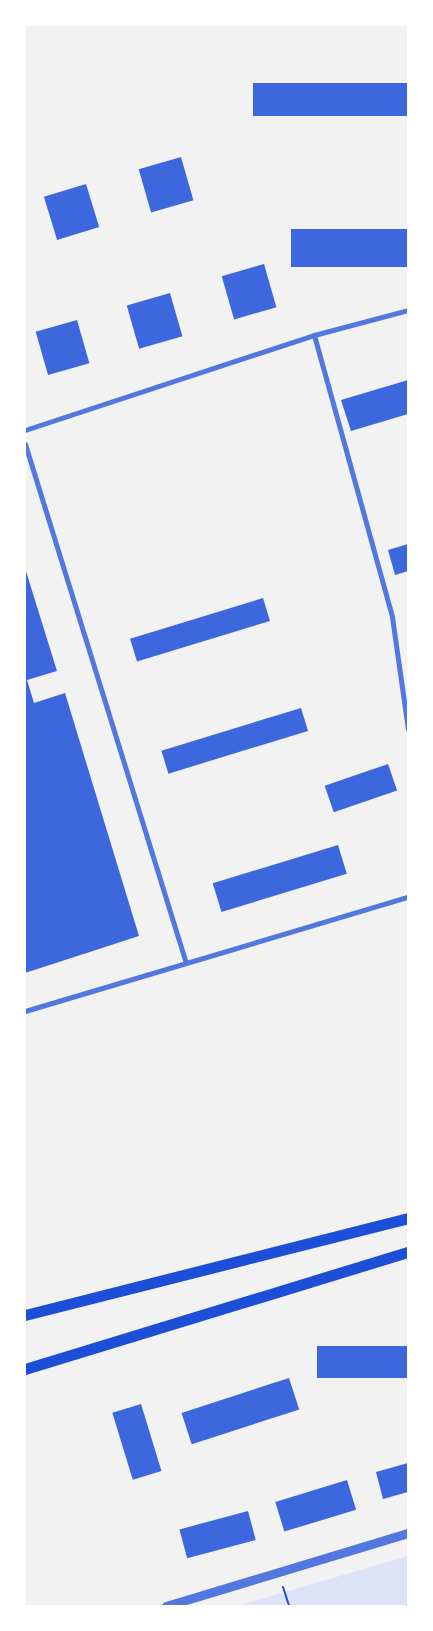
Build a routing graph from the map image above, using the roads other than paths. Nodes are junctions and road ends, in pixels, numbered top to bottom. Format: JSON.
{"nodes":[{"id":1,"x":408,"y":310,"type":"edge"},
{"id":2,"x":314,"y":335,"type":"junction"},
{"id":3,"x":25,"y":430,"type":"edge"},
{"id":4,"x":25,"y":444,"type":"edge"},
{"id":5,"x":408,"y":729,"type":"edge"},
{"id":6,"x":408,"y":897,"type":"edge"},
{"id":7,"x":186,"y":963,"type":"junction"},
{"id":8,"x":25,"y":1011,"type":"edge"},
{"id":9,"x":408,"y":1218,"type":"edge"},
{"id":10,"x":408,"y":1252,"type":"edge"},
{"id":11,"x":25,"y":1315,"type":"edge"},
{"id":12,"x":25,"y":1370,"type":"edge"},
{"id":13,"x":408,"y":1533,"type":"edge"},
{"id":14,"x":166,"y":1606,"type":"edge"}],
"edges":[{"from":1,"to":2,"type":"street"},
{"from":2,"to":3,"type":"street"},
{"from":2,"to":5,"type":"street"},
{"from":4,"to":7,"type":"street"},
{"from":6,"to":7,"type":"street"},
{"from":7,"to":8,"type":"street"},
{"from":9,"to":11,"type":"main road"},
{"from":10,"to":12,"type":"main road"},
{"from":13,"to":14,"type":"street"}]}
